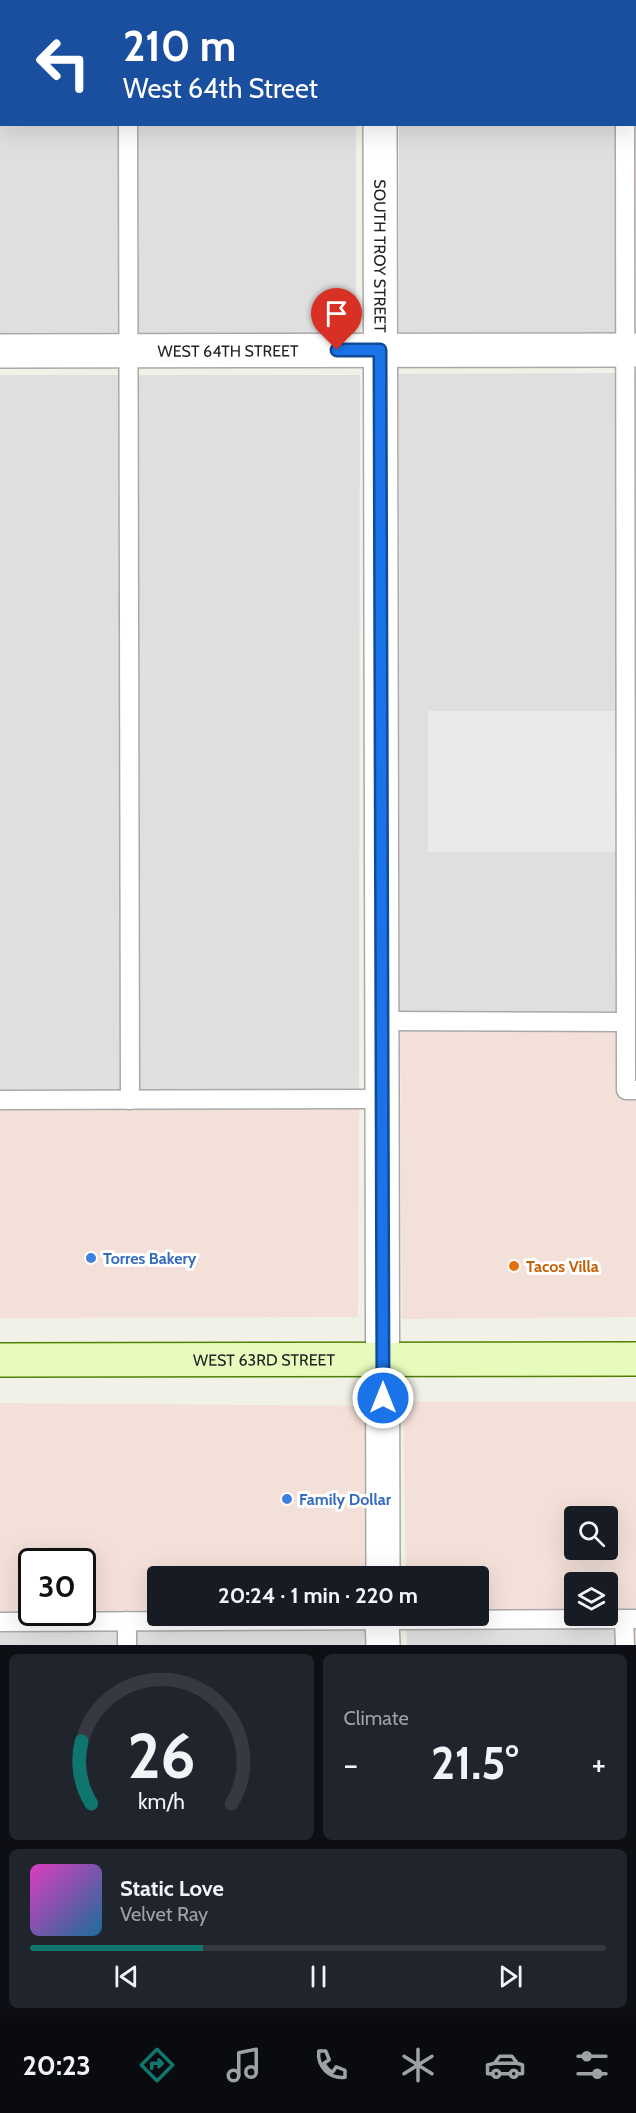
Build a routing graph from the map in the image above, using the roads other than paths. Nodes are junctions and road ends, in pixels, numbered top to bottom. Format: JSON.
{"nodes":[{"id":1,"x":128,"y":126,"type":"edge"},
{"id":2,"x":380,"y":126,"type":"edge"},
{"id":3,"x":625,"y":126,"type":"edge"},
{"id":4,"x":380,"y":350,"type":"junction"},
{"id":5,"x":631,"y":350,"type":"edge"},
{"id":6,"x":0,"y":351,"type":"edge"},
{"id":7,"x":128,"y":351,"type":"junction"},
{"id":8,"x":631,"y":786,"type":"edge"},
{"id":9,"x":382,"y":1021,"type":"junction"},
{"id":10,"x":626,"y":1022,"type":"junction"},
{"id":11,"x":636,"y":1090,"type":"edge"},
{"id":12,"x":382,"y":1099,"type":"junction"},
{"id":13,"x":0,"y":1100,"type":"edge"},
{"id":14,"x":130,"y":1100,"type":"junction"},
{"id":15,"x":383,"y":1359,"type":"junction"},
{"id":16,"x":636,"y":1359,"type":"edge"},
{"id":17,"x":0,"y":1360,"type":"edge"},
{"id":18,"x":383,"y":1566,"type":"edge"},
{"id":19,"x":630,"y":1619,"type":"edge"},
{"id":20,"x":127,"y":1621,"type":"junction"},
{"id":21,"x":0,"y":1622,"type":"edge"},
{"id":22,"x":383,"y":1627,"type":"edge"},
{"id":23,"x":127,"y":1645,"type":"edge"},
{"id":24,"x":625,"y":1645,"type":"edge"}],
"edges":[{"from":1,"to":7,"type":"lane"},
{"from":2,"to":4,"type":"street","name":"SOUTH TROY STREET"},
{"from":3,"to":5,"type":"lane"},
{"from":4,"to":5,"type":"street","name":"WEST 64TH STREET"},
{"from":4,"to":7,"type":"street","name":"WEST 64TH STREET"},
{"from":4,"to":9,"type":"street","name":"SOUTH TROY STREET"},
{"from":5,"to":8,"type":"lane"},
{"from":6,"to":7,"type":"street","name":"WEST 64TH STREET"},
{"from":7,"to":14,"type":"lane"},
{"from":8,"to":10,"type":"lane"},
{"from":9,"to":10,"type":"lane"},
{"from":9,"to":12,"type":"street","name":"SOUTH TROY STREET"},
{"from":10,"to":11,"type":"lane"},
{"from":12,"to":14,"type":"lane"},
{"from":12,"to":15,"type":"street","name":"SOUTH TROY STREET"},
{"from":13,"to":14,"type":"lane"},
{"from":15,"to":16,"type":"main road","name":"WEST 63RD STREET"},
{"from":15,"to":17,"type":"main road","name":"WEST 63RD STREET"},
{"from":15,"to":18,"type":"street","name":"SOUTH TROY STREET"},
{"from":19,"to":22,"type":"lane"},
{"from":19,"to":24,"type":"lane"},
{"from":20,"to":21,"type":"lane"},
{"from":20,"to":22,"type":"lane"},
{"from":20,"to":23,"type":"lane"}]}
